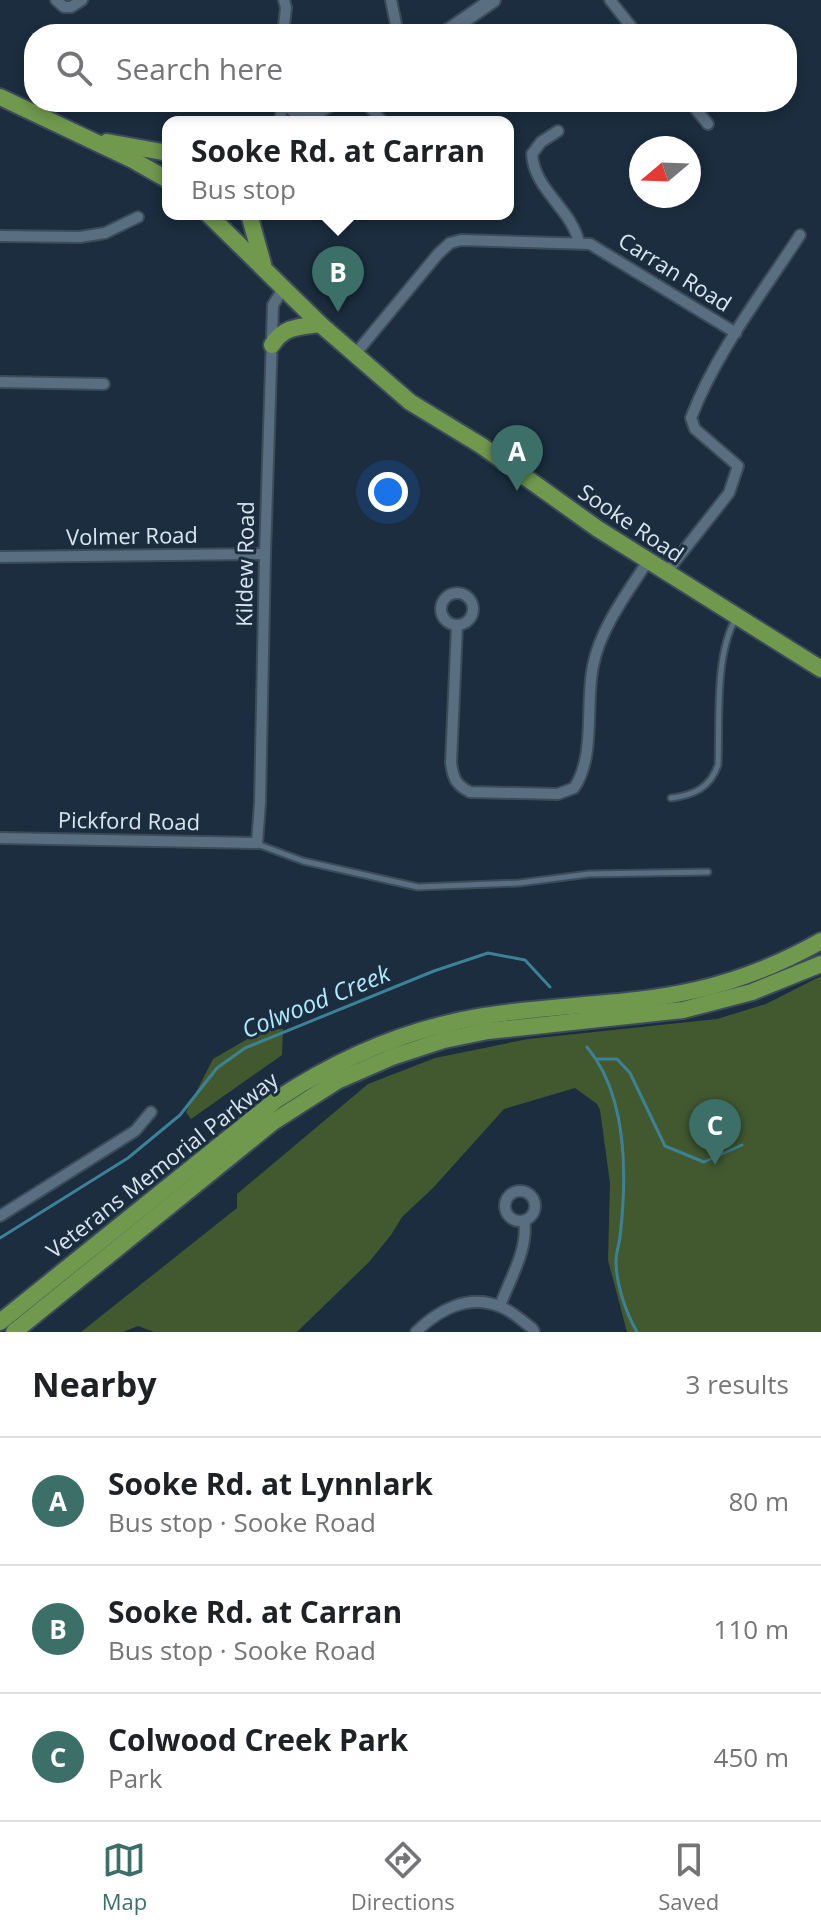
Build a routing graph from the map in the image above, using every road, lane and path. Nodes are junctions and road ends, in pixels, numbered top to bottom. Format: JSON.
{"nodes":[{"id":1,"x":56,"y":0,"type":"edge"},
{"id":2,"x":82,"y":0,"type":"edge"},
{"id":3,"x":284,"y":0,"type":"edge"},
{"id":4,"x":391,"y":0,"type":"edge"},
{"id":5,"x":493,"y":0,"type":"edge"},
{"id":6,"x":610,"y":0,"type":"edge"},
{"id":7,"x":284,"y":24,"type":"edge"},
{"id":8,"x":396,"y":24,"type":"edge"},
{"id":9,"x":458,"y":24,"type":"edge"},
{"id":10,"x":629,"y":24,"type":"edge"},
{"id":11,"x":0,"y":97,"type":"edge"},
{"id":12,"x":24,"y":109,"type":"edge"},
{"id":13,"x":30,"y":112,"type":"edge"},
{"id":14,"x":698,"y":112,"type":"edge"},
{"id":15,"x":708,"y":124,"type":"dead end"},
{"id":16,"x":558,"y":131,"type":"dead end"},
{"id":17,"x":80,"y":137,"type":"junction"},
{"id":18,"x":162,"y":152,"type":"edge"},
{"id":19,"x":162,"y":177,"type":"edge"},
{"id":20,"x":138,"y":217,"type":"dead end"},
{"id":21,"x":214,"y":220,"type":"edge"},
{"id":22,"x":251,"y":220,"type":"edge"},
{"id":23,"x":800,"y":235,"type":"dead end"},
{"id":24,"x":0,"y":236,"type":"edge"},
{"id":25,"x":579,"y":243,"type":"junction"},
{"id":26,"x":264,"y":269,"type":"junction"},
{"id":27,"x":283,"y":289,"type":"junction"},
{"id":28,"x":320,"y":324,"type":"junction"},
{"id":29,"x":736,"y":333,"type":"junction"},
{"id":30,"x":272,"y":345,"type":"junction"},
{"id":31,"x":356,"y":353,"type":"junction"},
{"id":32,"x":0,"y":382,"type":"edge"},
{"id":33,"x":104,"y":384,"type":"dead end"},
{"id":34,"x":265,"y":554,"type":"junction"},
{"id":35,"x":0,"y":557,"type":"edge"},
{"id":36,"x":648,"y":561,"type":"junction"},
{"id":37,"x":666,"y":573,"type":"junction"},
{"id":38,"x":737,"y":618,"type":"junction"},
{"id":39,"x":457,"y":626,"type":"dead end"},
{"id":40,"x":821,"y":669,"type":"edge"},
{"id":41,"x":671,"y":798,"type":"dead end"},
{"id":42,"x":0,"y":838,"type":"edge"},
{"id":43,"x":257,"y":843,"type":"junction"},
{"id":44,"x":708,"y":872,"type":"dead end"},
{"id":45,"x":821,"y":941,"type":"edge"},
{"id":46,"x":821,"y":964,"type":"edge"},
{"id":47,"x":334,"y":1074,"type":"junction"},
{"id":48,"x":151,"y":1112,"type":"dead end"},
{"id":49,"x":0,"y":1216,"type":"edge"},
{"id":50,"x":524,"y":1221,"type":"dead end"},
{"id":51,"x":500,"y":1306,"type":"junction"},
{"id":52,"x":0,"y":1322,"type":"edge"},
{"id":53,"x":14,"y":1332,"type":"edge"},
{"id":54,"x":416,"y":1332,"type":"edge"},
{"id":55,"x":534,"y":1332,"type":"edge"}],
"edges":[{"from":1,"to":2,"type":"street"},
{"from":3,"to":7,"type":"street"},
{"from":4,"to":8,"type":"street"},
{"from":5,"to":9,"type":"main road"},
{"from":6,"to":10,"type":"street"},
{"from":11,"to":12,"type":"main road"},
{"from":13,"to":17,"type":"main road"},
{"from":14,"to":15,"type":"street"},
{"from":16,"to":25,"type":"street"},
{"from":17,"to":18,"type":"main road"},
{"from":17,"to":19,"type":"main road"},
{"from":20,"to":24,"type":"street"},
{"from":21,"to":26,"type":"main road","name":"Sooke Road"},
{"from":22,"to":26,"type":"main road"},
{"from":23,"to":29,"type":"street"},
{"from":25,"to":29,"type":"street","name":"Carran Road"},
{"from":25,"to":31,"type":"street","name":"Carran Road"},
{"from":26,"to":27,"type":"main road","name":"Sooke Road"},
{"from":27,"to":28,"type":"main road","name":"Sooke Road"},
{"from":27,"to":30,"type":"street","name":"Kildew Road"},
{"from":28,"to":30,"type":"main road"},
{"from":28,"to":31,"type":"main road","name":"Sooke Road"},
{"from":29,"to":37,"type":"street"},
{"from":30,"to":34,"type":"street","name":"Kildew Road"},
{"from":31,"to":36,"type":"main road","name":"Sooke Road"},
{"from":32,"to":33,"type":"street"},
{"from":34,"to":35,"type":"street","name":"Volmer Road"},
{"from":34,"to":43,"type":"street","name":"Kildew Road"},
{"from":36,"to":37,"type":"main road","name":"Sooke Road"},
{"from":36,"to":39,"type":"street"},
{"from":37,"to":38,"type":"main road","name":"Sooke Road"},
{"from":38,"to":40,"type":"main road","name":"Sooke Road"},
{"from":38,"to":41,"type":"lane"},
{"from":42,"to":43,"type":"street","name":"Pickford Road"},
{"from":43,"to":44,"type":"lane"},
{"from":45,"to":47,"type":"main road","name":"Veterans Memorial Parkway"},
{"from":46,"to":47,"type":"main road","name":"Veterans Memorial Parkway"},
{"from":47,"to":52,"type":"main road","name":"Veterans Memorial Parkway"},
{"from":47,"to":53,"type":"main road","name":"Veterans Memorial Parkway"},
{"from":48,"to":49,"type":"street"},
{"from":50,"to":51,"type":"street"},
{"from":51,"to":54,"type":"street"},
{"from":51,"to":55,"type":"street"}]}
